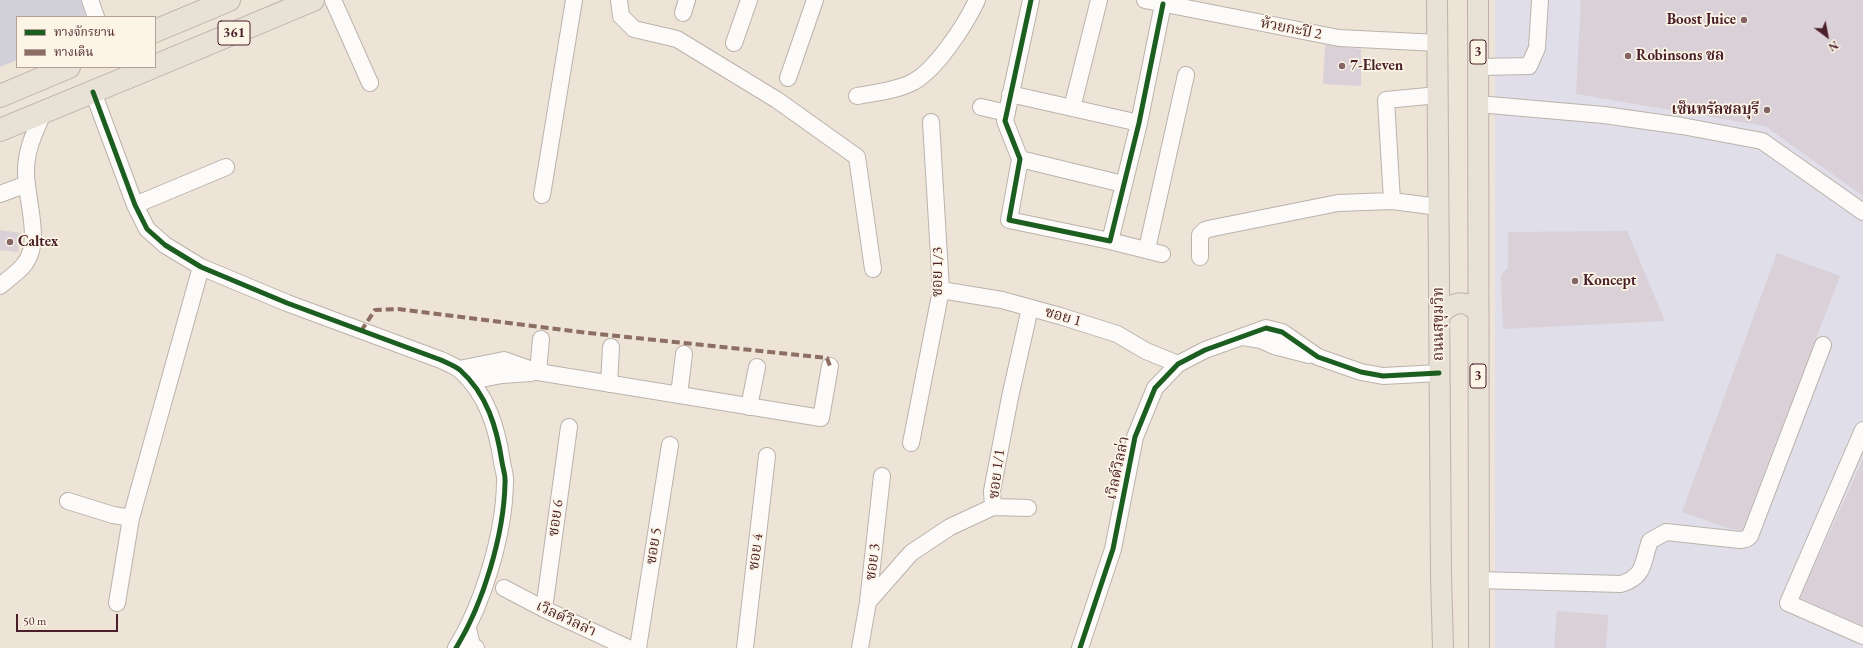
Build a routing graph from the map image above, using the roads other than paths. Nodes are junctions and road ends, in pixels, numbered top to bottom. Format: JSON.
{"nodes":[{"id":1,"x":90,"y":0,"type":"edge"},
{"id":2,"x":229,"y":0,"type":"edge"},
{"id":3,"x":313,"y":0,"type":"edge"},
{"id":4,"x":333,"y":0,"type":"edge"},
{"id":5,"x":574,"y":0,"type":"edge"},
{"id":6,"x":619,"y":0,"type":"edge"},
{"id":7,"x":749,"y":0,"type":"edge"},
{"id":8,"x":815,"y":0,"type":"edge"},
{"id":9,"x":977,"y":0,"type":"edge"},
{"id":10,"x":1030,"y":0,"type":"edge"},
{"id":11,"x":1099,"y":0,"type":"edge"},
{"id":12,"x":1145,"y":0,"type":"edge"},
{"id":13,"x":1436,"y":0,"type":"edge"},
{"id":14,"x":1478,"y":0,"type":"edge"},
{"id":15,"x":1540,"y":0,"type":"edge"},
{"id":16,"x":1163,"y":4,"type":"junction"},
{"id":17,"x":96,"y":16,"type":"edge"},
{"id":18,"x":156,"y":31,"type":"edge"},
{"id":19,"x":734,"y":43,"type":"dead end"},
{"id":20,"x":1438,"y":43,"type":"junction"},
{"id":21,"x":156,"y":66,"type":"edge"},
{"id":22,"x":1478,"y":67,"type":"junction"},
{"id":23,"x":67,"y":68,"type":"edge"},
{"id":24,"x":152,"y":68,"type":"edge"},
{"id":25,"x":1186,"y":75,"type":"dead end"},
{"id":26,"x":788,"y":78,"type":"dead end"},
{"id":27,"x":370,"y":83,"type":"dead end"},
{"id":28,"x":93,"y":92,"type":"junction"},
{"id":29,"x":1010,"y":94,"type":"junction"},
{"id":30,"x":1438,"y":95,"type":"junction"},
{"id":31,"x":0,"y":96,"type":"edge"},
{"id":32,"x":856,"y":96,"type":"dead end"},
{"id":33,"x":1478,"y":104,"type":"junction"},
{"id":34,"x":981,"y":107,"type":"dead end"},
{"id":35,"x":1072,"y":108,"type":"junction"},
{"id":36,"x":43,"y":113,"type":"junction"},
{"id":37,"x":1007,"y":113,"type":"junction"},
{"id":38,"x":931,"y":122,"type":"dead end"},
{"id":39,"x":1139,"y":123,"type":"junction"},
{"id":40,"x":0,"y":130,"type":"edge"},
{"id":41,"x":1020,"y":159,"type":"junction"},
{"id":42,"x":226,"y":167,"type":"dead end"},
{"id":43,"x":27,"y":184,"type":"junction"},
{"id":44,"x":1123,"y":184,"type":"junction"},
{"id":45,"x":0,"y":194,"type":"edge"},
{"id":46,"x":542,"y":195,"type":"dead end"},
{"id":47,"x":1392,"y":201,"type":"junction"},
{"id":48,"x":135,"y":205,"type":"junction"},
{"id":49,"x":1439,"y":207,"type":"junction"},
{"id":50,"x":1863,"y":212,"type":"edge"},
{"id":51,"x":1110,"y":241,"type":"junction"},
{"id":52,"x":1147,"y":249,"type":"junction"},
{"id":53,"x":1162,"y":254,"type":"dead end"},
{"id":54,"x":1200,"y":257,"type":"dead end"},
{"id":55,"x":201,"y":267,"type":"junction"},
{"id":56,"x":873,"y":269,"type":"dead end"},
{"id":57,"x":0,"y":286,"type":"edge"},
{"id":58,"x":941,"y":290,"type":"junction"},
{"id":59,"x":1030,"y":308,"type":"junction"},
{"id":60,"x":1478,"y":312,"type":"junction"},
{"id":61,"x":1439,"y":315,"type":"junction"},
{"id":62,"x":541,"y":338,"type":"dead end"},
{"id":63,"x":1823,"y":345,"type":"dead end"},
{"id":64,"x":611,"y":347,"type":"dead end"},
{"id":65,"x":684,"y":354,"type":"dead end"},
{"id":66,"x":1178,"y":364,"type":"junction"},
{"id":67,"x":830,"y":366,"type":"dead end"},
{"id":68,"x":757,"y":367,"type":"dead end"},
{"id":69,"x":459,"y":369,"type":"junction"},
{"id":70,"x":538,"y":372,"type":"junction"},
{"id":71,"x":1440,"y":373,"type":"junction"},
{"id":72,"x":471,"y":382,"type":"junction"},
{"id":73,"x":609,"y":384,"type":"junction"},
{"id":74,"x":679,"y":395,"type":"junction"},
{"id":75,"x":749,"y":406,"type":"junction"},
{"id":76,"x":569,"y":427,"type":"dead end"},
{"id":77,"x":1863,"y":430,"type":"edge"},
{"id":78,"x":911,"y":443,"type":"dead end"},
{"id":79,"x":670,"y":445,"type":"dead end"},
{"id":80,"x":767,"y":456,"type":"dead end"},
{"id":81,"x":882,"y":476,"type":"dead end"},
{"id":82,"x":68,"y":501,"type":"dead end"},
{"id":83,"x":993,"y":507,"type":"junction"},
{"id":84,"x":1028,"y":508,"type":"dead end"},
{"id":85,"x":131,"y":518,"type":"junction"},
{"id":86,"x":1478,"y":580,"type":"junction"},
{"id":87,"x":504,"y":588,"type":"dead end"},
{"id":88,"x":868,"y":602,"type":"junction"},
{"id":89,"x":117,"y":603,"type":"dead end"},
{"id":90,"x":544,"y":609,"type":"junction"},
{"id":91,"x":468,"y":629,"type":"junction"},
{"id":92,"x":1863,"y":636,"type":"edge"},
{"id":93,"x":456,"y":648,"type":"edge"},
{"id":94,"x":476,"y":648,"type":"edge"},
{"id":95,"x":628,"y":648,"type":"edge"},
{"id":96,"x":638,"y":648,"type":"edge"},
{"id":97,"x":746,"y":648,"type":"edge"},
{"id":98,"x":860,"y":648,"type":"edge"},
{"id":99,"x":1080,"y":648,"type":"edge"},
{"id":100,"x":1443,"y":648,"type":"edge"},
{"id":101,"x":1479,"y":648,"type":"edge"}],
"edges":[{"from":1,"to":17,"type":"street"},
{"from":2,"to":18,"type":"highway","number":"361"},
{"from":3,"to":21,"type":"highway","number":"361"},
{"from":4,"to":27,"type":"street"},
{"from":5,"to":46,"type":"street"},
{"from":6,"to":56,"type":"street"},
{"from":7,"to":19,"type":"street"},
{"from":8,"to":26,"type":"street"},
{"from":9,"to":32,"type":"street"},
{"from":10,"to":29,"type":"street"},
{"from":11,"to":35,"type":"street"},
{"from":12,"to":16,"type":"street","name":"ห้วยกะปิ 2"},
{"from":13,"to":20,"type":"main road","name":"ถนนสุขุมวิท"},
{"from":14,"to":22,"type":"main road","number":"3"},
{"from":15,"to":22,"type":"street"},
{"from":16,"to":20,"type":"street","name":"ห้วยกะปิ 2"},
{"from":16,"to":39,"type":"street"},
{"from":20,"to":30,"type":"main road","name":"ถนนสุขุมวิท"},
{"from":22,"to":33,"type":"main road","number":"3"},
{"from":23,"to":31,"type":"highway"},
{"from":24,"to":28,"type":"highway","number":"361"},
{"from":25,"to":52,"type":"street"},
{"from":28,"to":36,"type":"highway","number":"361"},
{"from":28,"to":48,"type":"street"},
{"from":29,"to":35,"type":"street"},
{"from":29,"to":37,"type":"street"},
{"from":30,"to":47,"type":"street"},
{"from":30,"to":49,"type":"main road","name":"ถนนสุขุมวิท"},
{"from":33,"to":50,"type":"street"},
{"from":33,"to":60,"type":"main road","number":"3"},
{"from":34,"to":37,"type":"street"},
{"from":35,"to":39,"type":"street"},
{"from":36,"to":40,"type":"highway","number":"361"},
{"from":36,"to":43,"type":"street"},
{"from":37,"to":41,"type":"street"},
{"from":38,"to":58,"type":"street","name":"ซอย 1/3"},
{"from":39,"to":44,"type":"street"},
{"from":41,"to":44,"type":"street"},
{"from":41,"to":51,"type":"street"},
{"from":42,"to":48,"type":"street"},
{"from":43,"to":45,"type":"street"},
{"from":43,"to":57,"type":"street"},
{"from":44,"to":51,"type":"street"},
{"from":47,"to":49,"type":"street"},
{"from":47,"to":54,"type":"street"},
{"from":48,"to":55,"type":"street"},
{"from":49,"to":61,"type":"main road","name":"ถนนสุขุมวิท"},
{"from":51,"to":52,"type":"street"},
{"from":52,"to":53,"type":"street"},
{"from":55,"to":69,"type":"street"},
{"from":55,"to":85,"type":"street"},
{"from":58,"to":59,"type":"street","name":"ซอย 1"},
{"from":58,"to":78,"type":"street","name":"ซอย 1/3"},
{"from":59,"to":66,"type":"street","name":"ซอย 1"},
{"from":59,"to":83,"type":"street","name":"ซอย 1/1"},
{"from":60,"to":61,"type":"main road"},
{"from":60,"to":86,"type":"main road","number":"3"},
{"from":61,"to":71,"type":"main road","name":"ถนนสุขุมวิท"},
{"from":62,"to":70,"type":"street"},
{"from":63,"to":86,"type":"street"},
{"from":64,"to":73,"type":"street"},
{"from":65,"to":74,"type":"street"},
{"from":66,"to":71,"type":"street","name":"เวิลด์วิลล่า"},
{"from":66,"to":99,"type":"street","name":"เวิลด์วิลล่า"},
{"from":67,"to":75,"type":"street"},
{"from":68,"to":75,"type":"street"},
{"from":69,"to":70,"type":"street"},
{"from":69,"to":72,"type":"street"},
{"from":70,"to":72,"type":"street"},
{"from":70,"to":73,"type":"street"},
{"from":71,"to":100,"type":"main road","name":"ถนนสุขุมวิท"},
{"from":72,"to":91,"type":"street"},
{"from":73,"to":74,"type":"street"},
{"from":74,"to":75,"type":"street"},
{"from":76,"to":90,"type":"street","name":"ซอย 6"},
{"from":77,"to":92,"type":"street"},
{"from":79,"to":96,"type":"street","name":"ซอย 5"},
{"from":80,"to":97,"type":"street","name":"ซอย 4"},
{"from":81,"to":88,"type":"street","name":"ซอย 3"},
{"from":82,"to":85,"type":"street"},
{"from":83,"to":84,"type":"street"},
{"from":83,"to":88,"type":"street","name":"ซอย 1/1"},
{"from":85,"to":89,"type":"street"},
{"from":86,"to":101,"type":"main road","number":"3"},
{"from":87,"to":90,"type":"street","name":"เวิลด์วิลล่า"},
{"from":88,"to":98,"type":"street","name":"ซอย 3"},
{"from":90,"to":95,"type":"street","name":"เวิลด์วิลล่า"},
{"from":91,"to":93,"type":"street"},
{"from":91,"to":94,"type":"street"}]}
